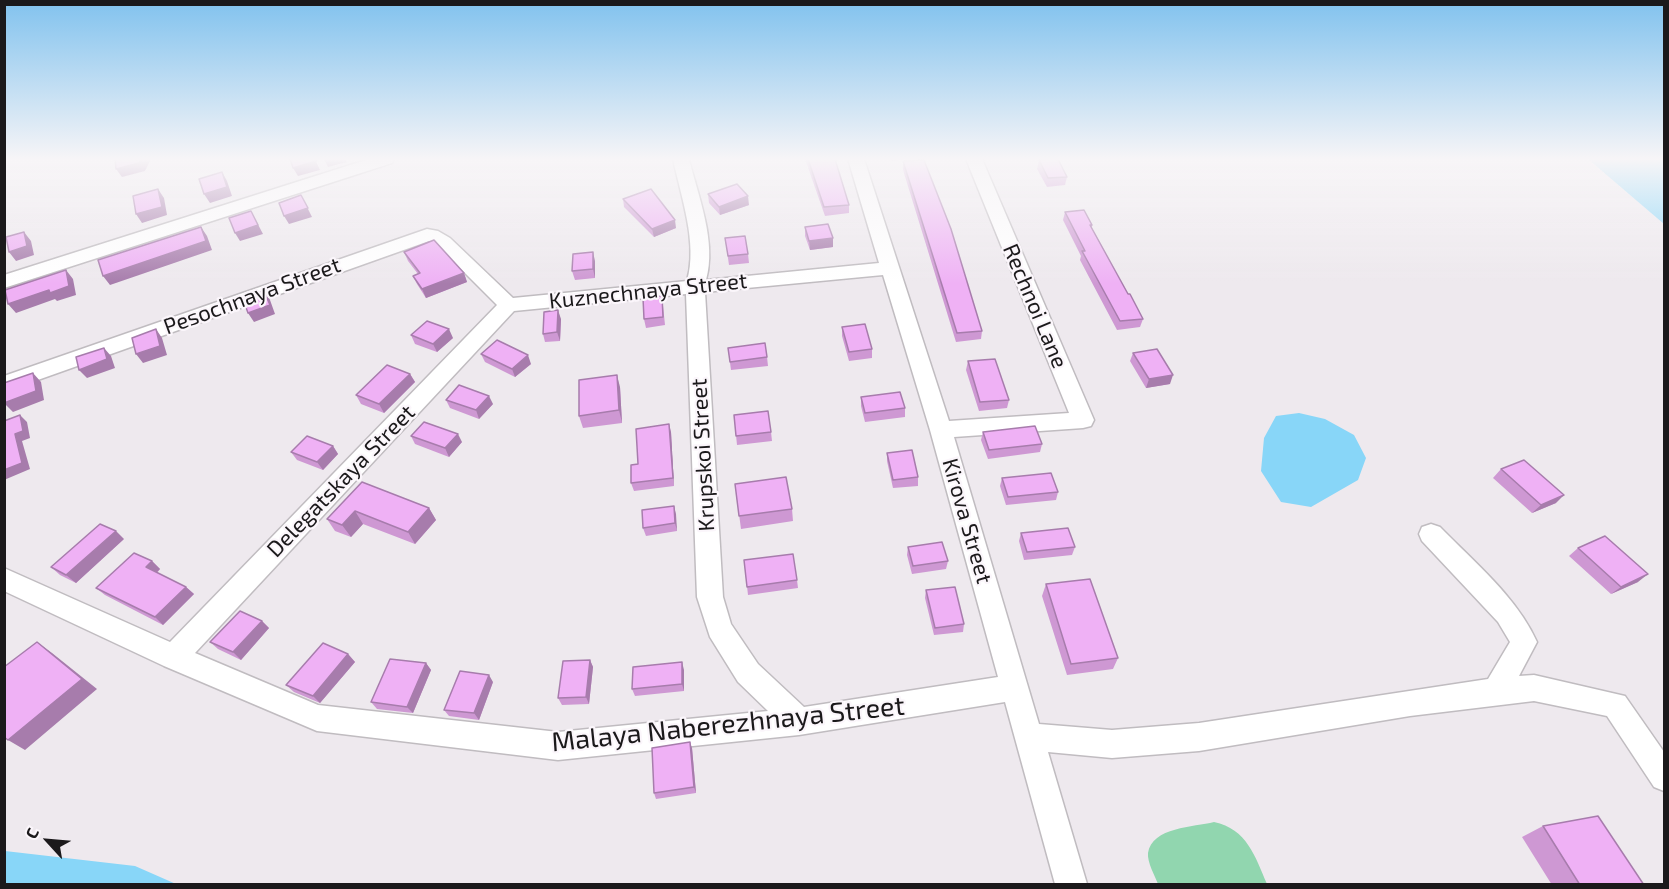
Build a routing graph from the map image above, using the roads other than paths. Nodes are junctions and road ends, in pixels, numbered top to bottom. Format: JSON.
{"nodes":[{"id":1,"x":257,"y":200,"type":"edge"},
{"id":2,"x":691,"y":200,"type":"edge"},
{"id":3,"x":869,"y":200,"type":"edge"},
{"id":4,"x":991,"y":200,"type":"edge"},
{"id":5,"x":891,"y":268,"type":"junction"},
{"id":6,"x":4,"y":282,"type":"edge"},
{"id":7,"x":695,"y":286,"type":"junction"},
{"id":8,"x":508,"y":305,"type":"junction"},
{"id":9,"x":4,"y":384,"type":"edge"},
{"id":10,"x":941,"y":430,"type":"junction"},
{"id":11,"x":1431,"y":534,"type":"dead end"},
{"id":12,"x":4,"y":579,"type":"edge"},
{"id":13,"x":174,"y":657,"type":"junction"},
{"id":14,"x":1014,"y":688,"type":"junction"},
{"id":15,"x":1496,"y":690,"type":"junction"},
{"id":16,"x":799,"y":721,"type":"junction"},
{"id":17,"x":1028,"y":735,"type":"junction"},
{"id":18,"x":1665,"y":777,"type":"edge"},
{"id":19,"x":1071,"y":885,"type":"edge"}],
"edges":[{"from":1,"to":6,"type":"street"},
{"from":2,"to":7,"type":"street","name":"Krupskoi Street"},
{"from":3,"to":5,"type":"street","name":"Kirova Street"},
{"from":4,"to":10,"type":"street","name":"Rechnoi Lane"},
{"from":5,"to":7,"type":"street","name":"Kuznechnaya Street"},
{"from":5,"to":10,"type":"street","name":"Kirova Street"},
{"from":7,"to":8,"type":"street","name":"Kuznechnaya Street"},
{"from":7,"to":16,"type":"street","name":"Krupskoi Street"},
{"from":8,"to":9,"type":"street","name":"Pesochnaya Street"},
{"from":8,"to":13,"type":"street","name":"Delegatskaya Street"},
{"from":10,"to":14,"type":"street","name":"Kirova Street"},
{"from":11,"to":15,"type":"street"},
{"from":12,"to":13,"type":"street","name":"Malaya Naberezhnaya Street"},
{"from":13,"to":16,"type":"street","name":"Malaya Naberezhnaya Street"},
{"from":14,"to":16,"type":"street","name":"Malaya Naberezhnaya Street"},
{"from":14,"to":17,"type":"street","name":"Kirova Street"},
{"from":15,"to":17,"type":"street"},
{"from":15,"to":18,"type":"street"},
{"from":17,"to":19,"type":"street","name":"Kirova Street"}]}
